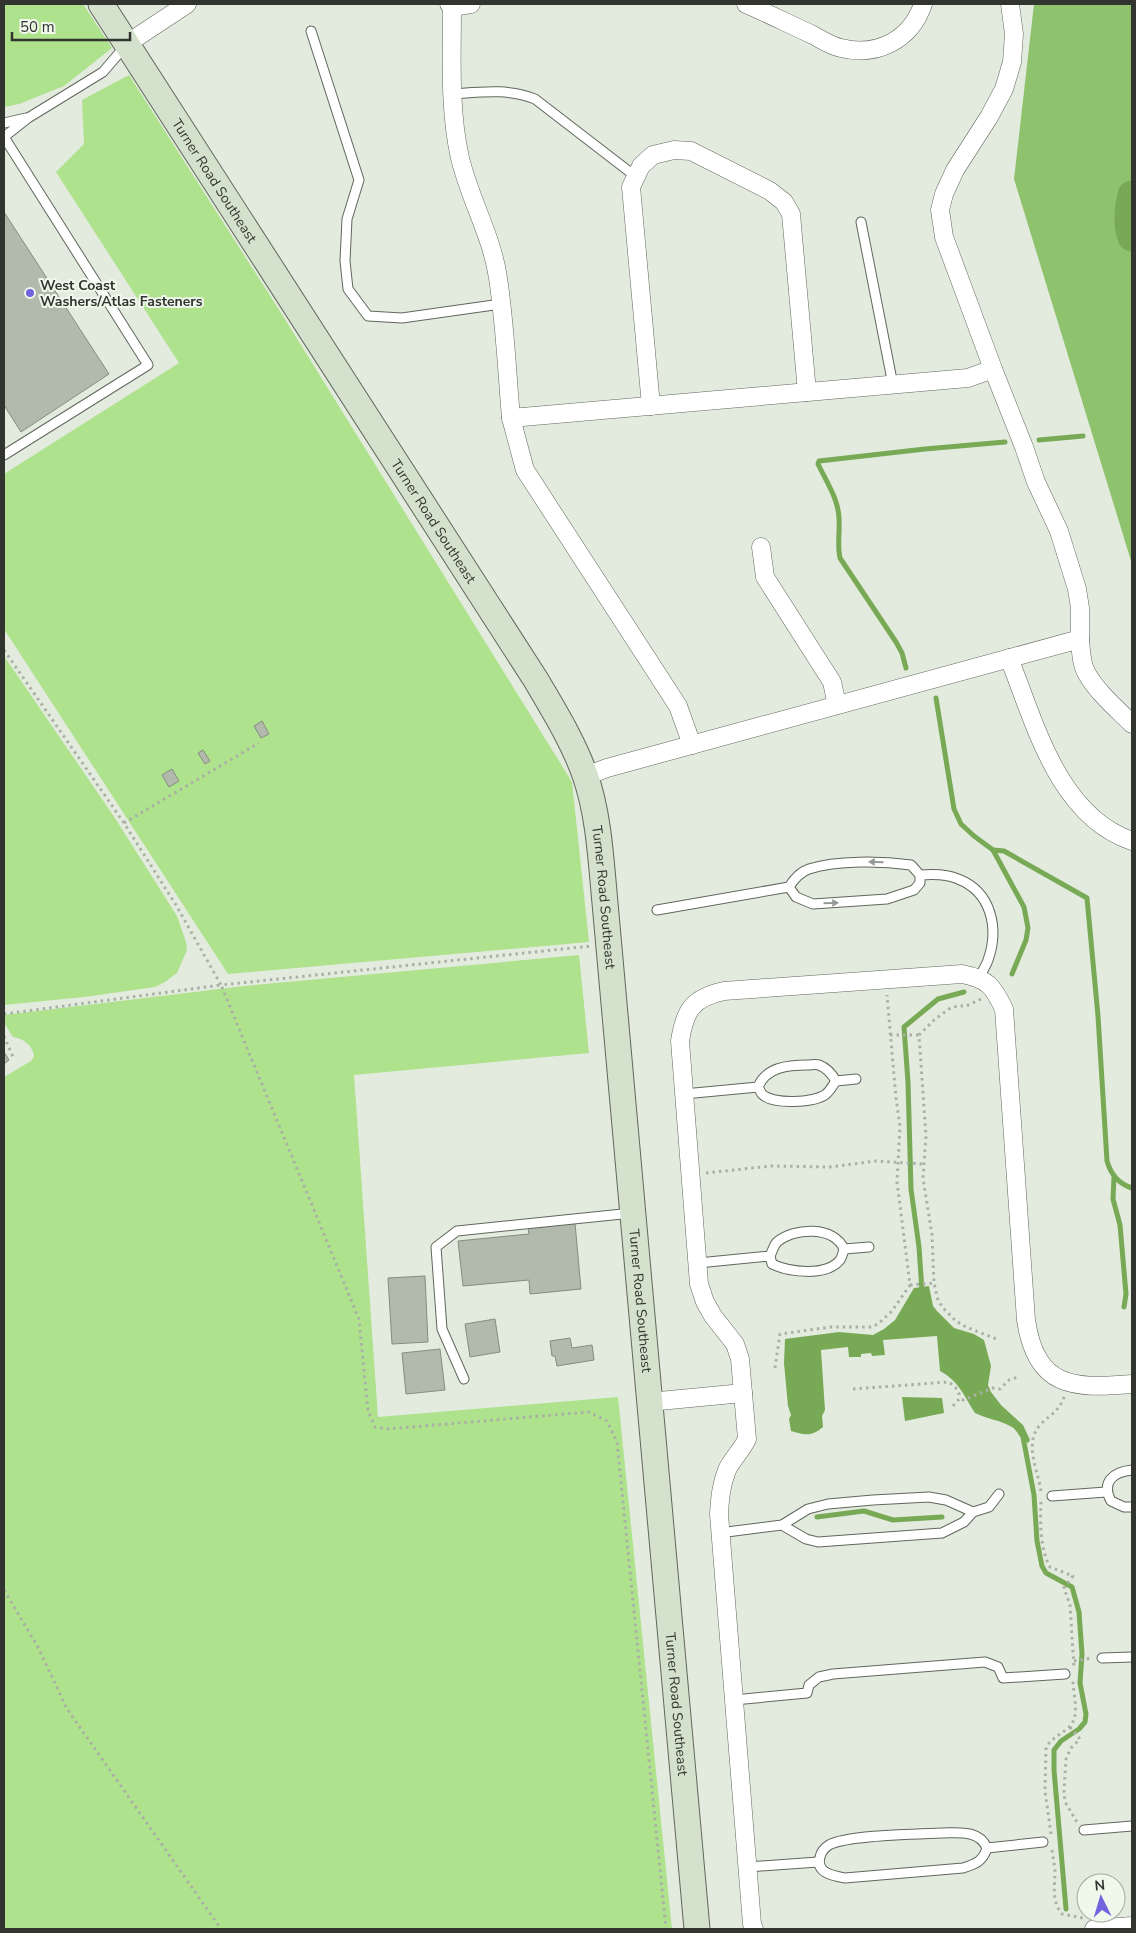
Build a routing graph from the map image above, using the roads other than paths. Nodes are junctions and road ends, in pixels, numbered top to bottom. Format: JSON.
{"nodes":[{"id":1,"x":101,"y":4,"type":"edge"},
{"id":2,"x":187,"y":4,"type":"edge"},
{"id":3,"x":471,"y":4,"type":"edge"},
{"id":4,"x":746,"y":4,"type":"edge"},
{"id":5,"x":923,"y":4,"type":"edge"},
{"id":6,"x":1010,"y":4,"type":"edge"},
{"id":7,"x":451,"y":5,"type":"edge"},
{"id":8,"x":311,"y":31,"type":"dead end"},
{"id":9,"x":128,"y":43,"type":"junction"},
{"id":10,"x":452,"y":94,"type":"junction"},
{"id":11,"x":28,"y":118,"type":"junction"},
{"id":12,"x":4,"y":123,"type":"edge"},
{"id":13,"x":4,"y":137,"type":"edge"},
{"id":14,"x":635,"y":176,"type":"junction"},
{"id":15,"x":861,"y":222,"type":"dead end"},
{"id":16,"x":501,"y":304,"type":"junction"},
{"id":17,"x":993,"y":369,"type":"junction"},
{"id":18,"x":893,"y":385,"type":"junction"},
{"id":19,"x":807,"y":392,"type":"junction"},
{"id":20,"x":652,"y":406,"type":"junction"},
{"id":21,"x":511,"y":418,"type":"junction"},
{"id":22,"x":4,"y":455,"type":"edge"},
{"id":23,"x":761,"y":547,"type":"dead end"},
{"id":24,"x":1080,"y":639,"type":"junction"},
{"id":25,"x":1009,"y":658,"type":"junction"},
{"id":26,"x":837,"y":705,"type":"junction"},
{"id":27,"x":1132,"y":724,"type":"edge"},
{"id":28,"x":692,"y":745,"type":"junction"},
{"id":29,"x":586,"y":776,"type":"junction"},
{"id":30,"x":1132,"y":841,"type":"edge"},
{"id":31,"x":920,"y":874,"type":"junction"},
{"id":32,"x":789,"y":887,"type":"junction"},
{"id":33,"x":657,"y":910,"type":"dead end"},
{"id":34,"x":979,"y":978,"type":"junction"},
{"id":35,"x":856,"y":1079,"type":"dead end"},
{"id":36,"x":836,"y":1081,"type":"junction"},
{"id":37,"x":758,"y":1087,"type":"junction"},
{"id":38,"x":684,"y":1094,"type":"junction"},
{"id":39,"x":632,"y":1213,"type":"junction"},
{"id":40,"x":869,"y":1248,"type":"dead end"},
{"id":41,"x":844,"y":1250,"type":"junction"},
{"id":42,"x":770,"y":1256,"type":"junction"},
{"id":43,"x":698,"y":1263,"type":"junction"},
{"id":44,"x":464,"y":1379,"type":"dead end"},
{"id":45,"x":1132,"y":1384,"type":"edge"},
{"id":46,"x":744,"y":1393,"type":"junction"},
{"id":47,"x":649,"y":1402,"type":"junction"},
{"id":48,"x":1132,"y":1470,"type":"edge"},
{"id":49,"x":1106,"y":1492,"type":"junction"},
{"id":50,"x":999,"y":1494,"type":"dead end"},
{"id":51,"x":1052,"y":1496,"type":"dead end"},
{"id":52,"x":1132,"y":1507,"type":"edge"},
{"id":53,"x":973,"y":1512,"type":"junction"},
{"id":54,"x":782,"y":1525,"type":"junction"},
{"id":55,"x":719,"y":1533,"type":"junction"},
{"id":56,"x":1132,"y":1657,"type":"edge"},
{"id":57,"x":1102,"y":1658,"type":"dead end"},
{"id":58,"x":1069,"y":1672,"type":"road end"},
{"id":59,"x":734,"y":1700,"type":"junction"},
{"id":60,"x":1132,"y":1826,"type":"edge"},
{"id":61,"x":1084,"y":1830,"type":"road end"},
{"id":62,"x":1048,"y":1843,"type":"road end"},
{"id":63,"x":987,"y":1848,"type":"junction"},
{"id":64,"x":818,"y":1862,"type":"junction"},
{"id":65,"x":748,"y":1867,"type":"junction"},
{"id":66,"x":1132,"y":1926,"type":"edge"},
{"id":67,"x":697,"y":1929,"type":"edge"},
{"id":68,"x":754,"y":1929,"type":"edge"},
{"id":69,"x":1094,"y":1929,"type":"edge"}],
"edges":[{"from":1,"to":9,"type":"main road","name":"Turner Road Southeast"},
{"from":2,"to":9,"type":"street"},
{"from":3,"to":7,"type":"street"},
{"from":4,"to":5,"type":"street"},
{"from":6,"to":17,"type":"street"},
{"from":7,"to":10,"type":"street"},
{"from":8,"to":16,"type":"lane"},
{"from":9,"to":11,"type":"lane"},
{"from":9,"to":29,"type":"main road","name":"Turner Road Southeast"},
{"from":10,"to":14,"type":"lane"},
{"from":10,"to":16,"type":"street"},
{"from":11,"to":12,"type":"lane"},
{"from":11,"to":13,"type":"lane"},
{"from":13,"to":22,"type":"lane"},
{"from":14,"to":19,"type":"street"},
{"from":14,"to":20,"type":"street"},
{"from":15,"to":18,"type":"lane"},
{"from":16,"to":21,"type":"street"},
{"from":17,"to":18,"type":"street"},
{"from":17,"to":24,"type":"street"},
{"from":18,"to":19,"type":"street"},
{"from":19,"to":20,"type":"street"},
{"from":20,"to":21,"type":"street"},
{"from":21,"to":28,"type":"street"},
{"from":23,"to":26,"type":"street"},
{"from":24,"to":25,"type":"street"},
{"from":24,"to":27,"type":"street"},
{"from":25,"to":26,"type":"street"},
{"from":25,"to":30,"type":"street"},
{"from":26,"to":28,"type":"street"},
{"from":28,"to":29,"type":"street"},
{"from":29,"to":39,"type":"main road","name":"Turner Road Southeast"},
{"from":31,"to":32,"type":"lane","one_way":true},
{"from":32,"to":31,"type":"lane","one_way":true},
{"from":31,"to":34,"type":"lane"},
{"from":32,"to":33,"type":"lane"},
{"from":34,"to":38,"type":"street"},
{"from":34,"to":45,"type":"street"},
{"from":35,"to":36,"type":"lane"},
{"from":36,"to":37,"type":"lane"},
{"from":36,"to":37,"type":"lane"},
{"from":37,"to":38,"type":"lane"},
{"from":38,"to":43,"type":"street"},
{"from":39,"to":44,"type":"lane"},
{"from":39,"to":47,"type":"main road","name":"Turner Road Southeast"},
{"from":40,"to":41,"type":"lane"},
{"from":41,"to":42,"type":"lane"},
{"from":41,"to":42,"type":"lane"},
{"from":42,"to":43,"type":"lane"},
{"from":43,"to":46,"type":"street"},
{"from":46,"to":47,"type":"street"},
{"from":46,"to":55,"type":"street"},
{"from":47,"to":67,"type":"main road","name":"Turner Road Southeast"},
{"from":48,"to":49,"type":"lane"},
{"from":49,"to":51,"type":"lane"},
{"from":49,"to":52,"type":"lane"},
{"from":50,"to":53,"type":"lane"},
{"from":53,"to":54,"type":"lane"},
{"from":53,"to":54,"type":"lane"},
{"from":54,"to":55,"type":"lane"},
{"from":55,"to":59,"type":"street"},
{"from":56,"to":57,"type":"lane"},
{"from":58,"to":59,"type":"lane"},
{"from":59,"to":65,"type":"street"},
{"from":60,"to":61,"type":"lane"},
{"from":62,"to":63,"type":"lane"},
{"from":63,"to":64,"type":"lane"},
{"from":63,"to":64,"type":"lane"},
{"from":64,"to":65,"type":"lane"},
{"from":65,"to":68,"type":"street"},
{"from":66,"to":69,"type":"street"}]}
